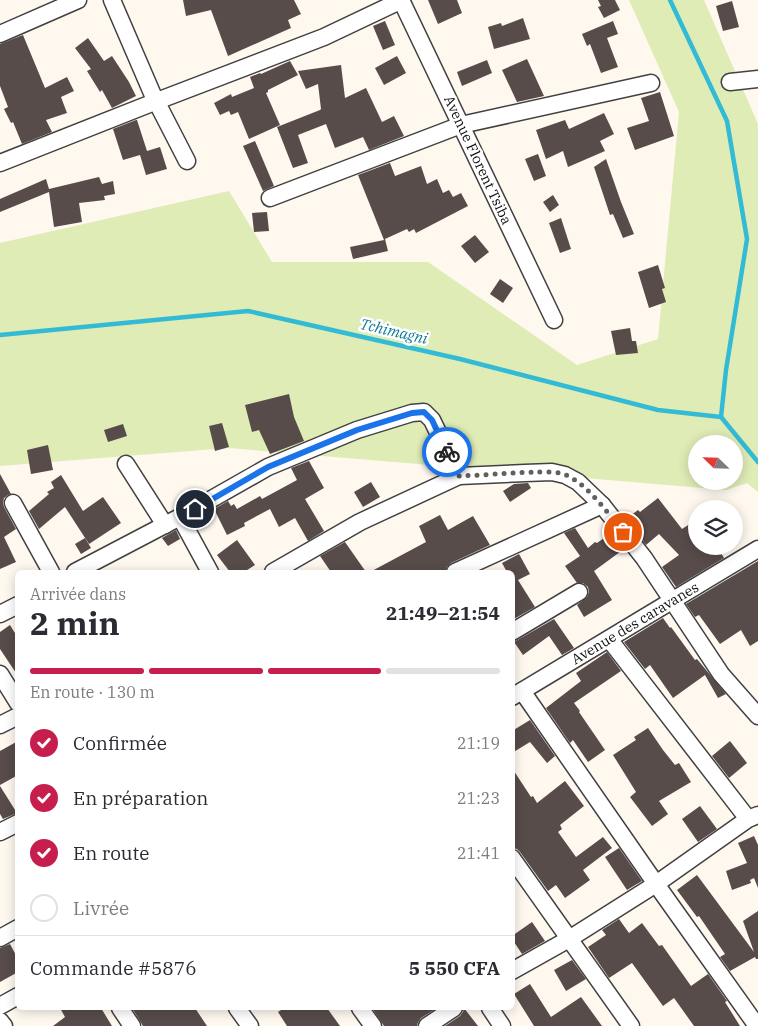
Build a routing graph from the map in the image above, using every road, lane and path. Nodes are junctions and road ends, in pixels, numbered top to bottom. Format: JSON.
{"nodes":[{"id":1,"x":78,"y":0,"type":"edge"},
{"id":2,"x":112,"y":0,"type":"edge"},
{"id":3,"x":401,"y":0,"type":"edge"},
{"id":4,"x":0,"y":34,"type":"edge"},
{"id":5,"x":758,"y":79,"type":"edge"},
{"id":6,"x":730,"y":82,"type":"dead end"},
{"id":7,"x":651,"y":83,"type":"dead end"},
{"id":8,"x":156,"y":101,"type":"junction"},
{"id":9,"x":461,"y":125,"type":"junction"},
{"id":10,"x":187,"y":161,"type":"dead end"},
{"id":11,"x":0,"y":163,"type":"edge"},
{"id":12,"x":270,"y":198,"type":"dead end"},
{"id":13,"x":554,"y":320,"type":"dead end"},
{"id":14,"x":126,"y":464,"type":"dead end"},
{"id":15,"x":459,"y":476,"type":"junction"},
{"id":16,"x":13,"y":503,"type":"dead end"},
{"id":17,"x":602,"y":505,"type":"junction"},
{"id":18,"x":180,"y":517,"type":"junction"},
{"id":19,"x":165,"y":525,"type":"junction"},
{"id":20,"x":758,"y":549,"type":"edge"},
{"id":21,"x":50,"y":570,"type":"edge"},
{"id":22,"x":79,"y":570,"type":"edge"},
{"id":23,"x":209,"y":570,"type":"edge"},
{"id":24,"x":276,"y":570,"type":"edge"},
{"id":25,"x":459,"y":570,"type":"edge"},
{"id":26,"x":580,"y":592,"type":"dead end"},
{"id":27,"x":672,"y":601,"type":"junction"},
{"id":28,"x":15,"y":606,"type":"edge"},
{"id":29,"x":0,"y":614,"type":"edge"},
{"id":30,"x":515,"y":630,"type":"edge"},
{"id":31,"x":609,"y":639,"type":"junction"},
{"id":32,"x":0,"y":674,"type":"edge"},
{"id":33,"x":517,"y":694,"type":"edge"},
{"id":34,"x":15,"y":698,"type":"edge"},
{"id":35,"x":758,"y":716,"type":"edge"},
{"id":36,"x":15,"y":718,"type":"edge"},
{"id":37,"x":0,"y":725,"type":"edge"},
{"id":38,"x":753,"y":817,"type":"edge"},
{"id":39,"x":15,"y":824,"type":"edge"},
{"id":40,"x":0,"y":832,"type":"edge"},
{"id":41,"x":515,"y":862,"type":"edge"},
{"id":42,"x":656,"y":884,"type":"junction"},
{"id":43,"x":15,"y":930,"type":"edge"},
{"id":44,"x":0,"y":938,"type":"edge"},
{"id":45,"x":569,"y":939,"type":"junction"},
{"id":46,"x":515,"y":969,"type":"edge"},
{"id":47,"x":15,"y":998,"type":"edge"},
{"id":48,"x":0,"y":1006,"type":"edge"},
{"id":49,"x":121,"y":1010,"type":"edge"},
{"id":50,"x":238,"y":1010,"type":"edge"},
{"id":51,"x":361,"y":1010,"type":"edge"},
{"id":52,"x":451,"y":1010,"type":"edge"},
{"id":53,"x":491,"y":1010,"type":"edge"},
{"id":54,"x":0,"y":1021,"type":"edge"},
{"id":55,"x":4,"y":1026,"type":"edge"},
{"id":56,"x":132,"y":1026,"type":"edge"},
{"id":57,"x":250,"y":1026,"type":"edge"},
{"id":58,"x":373,"y":1026,"type":"edge"},
{"id":59,"x":427,"y":1026,"type":"edge"},
{"id":60,"x":502,"y":1026,"type":"edge"},
{"id":61,"x":631,"y":1026,"type":"edge"},
{"id":62,"x":756,"y":1026,"type":"edge"}],
"edges":[{"from":1,"to":4,"type":"street"},
{"from":2,"to":8,"type":"street"},
{"from":3,"to":8,"type":"street"},
{"from":3,"to":9,"type":"street","name":"Avenue Florent Tsiba"},
{"from":5,"to":6,"type":"street"},
{"from":7,"to":9,"type":"street"},
{"from":8,"to":10,"type":"street"},
{"from":8,"to":11,"type":"street"},
{"from":9,"to":12,"type":"street"},
{"from":9,"to":13,"type":"street","name":"Avenue Florent Tsiba"},
{"from":14,"to":19,"type":"street"},
{"from":15,"to":17,"type":"street"},
{"from":15,"to":18,"type":"street"},
{"from":15,"to":24,"type":"street"},
{"from":16,"to":21,"type":"street"},
{"from":17,"to":25,"type":"street"},
{"from":17,"to":27,"type":"street"},
{"from":18,"to":19,"type":"street"},
{"from":18,"to":23,"type":"street"},
{"from":19,"to":22,"type":"street"},
{"from":20,"to":27,"type":"street","name":"Avenue des caravanes"},
{"from":26,"to":30,"type":"street"},
{"from":27,"to":31,"type":"street","name":"Avenue des caravanes"},
{"from":27,"to":35,"type":"street"},
{"from":28,"to":29,"type":"street"},
{"from":31,"to":33,"type":"street","name":"Avenue des caravanes"},
{"from":31,"to":38,"type":"street"},
{"from":32,"to":34,"type":"street"},
{"from":33,"to":42,"type":"street"},
{"from":36,"to":37,"type":"street"},
{"from":38,"to":42,"type":"street"},
{"from":39,"to":40,"type":"street"},
{"from":41,"to":45,"type":"street"},
{"from":42,"to":45,"type":"street"},
{"from":42,"to":62,"type":"street"},
{"from":43,"to":44,"type":"street"},
{"from":45,"to":46,"type":"street"},
{"from":45,"to":61,"type":"street"},
{"from":47,"to":48,"type":"street"},
{"from":49,"to":56,"type":"street"},
{"from":50,"to":57,"type":"street"},
{"from":51,"to":58,"type":"street"},
{"from":52,"to":59,"type":"street"},
{"from":53,"to":60,"type":"street"},
{"from":54,"to":55,"type":"street"}]}
